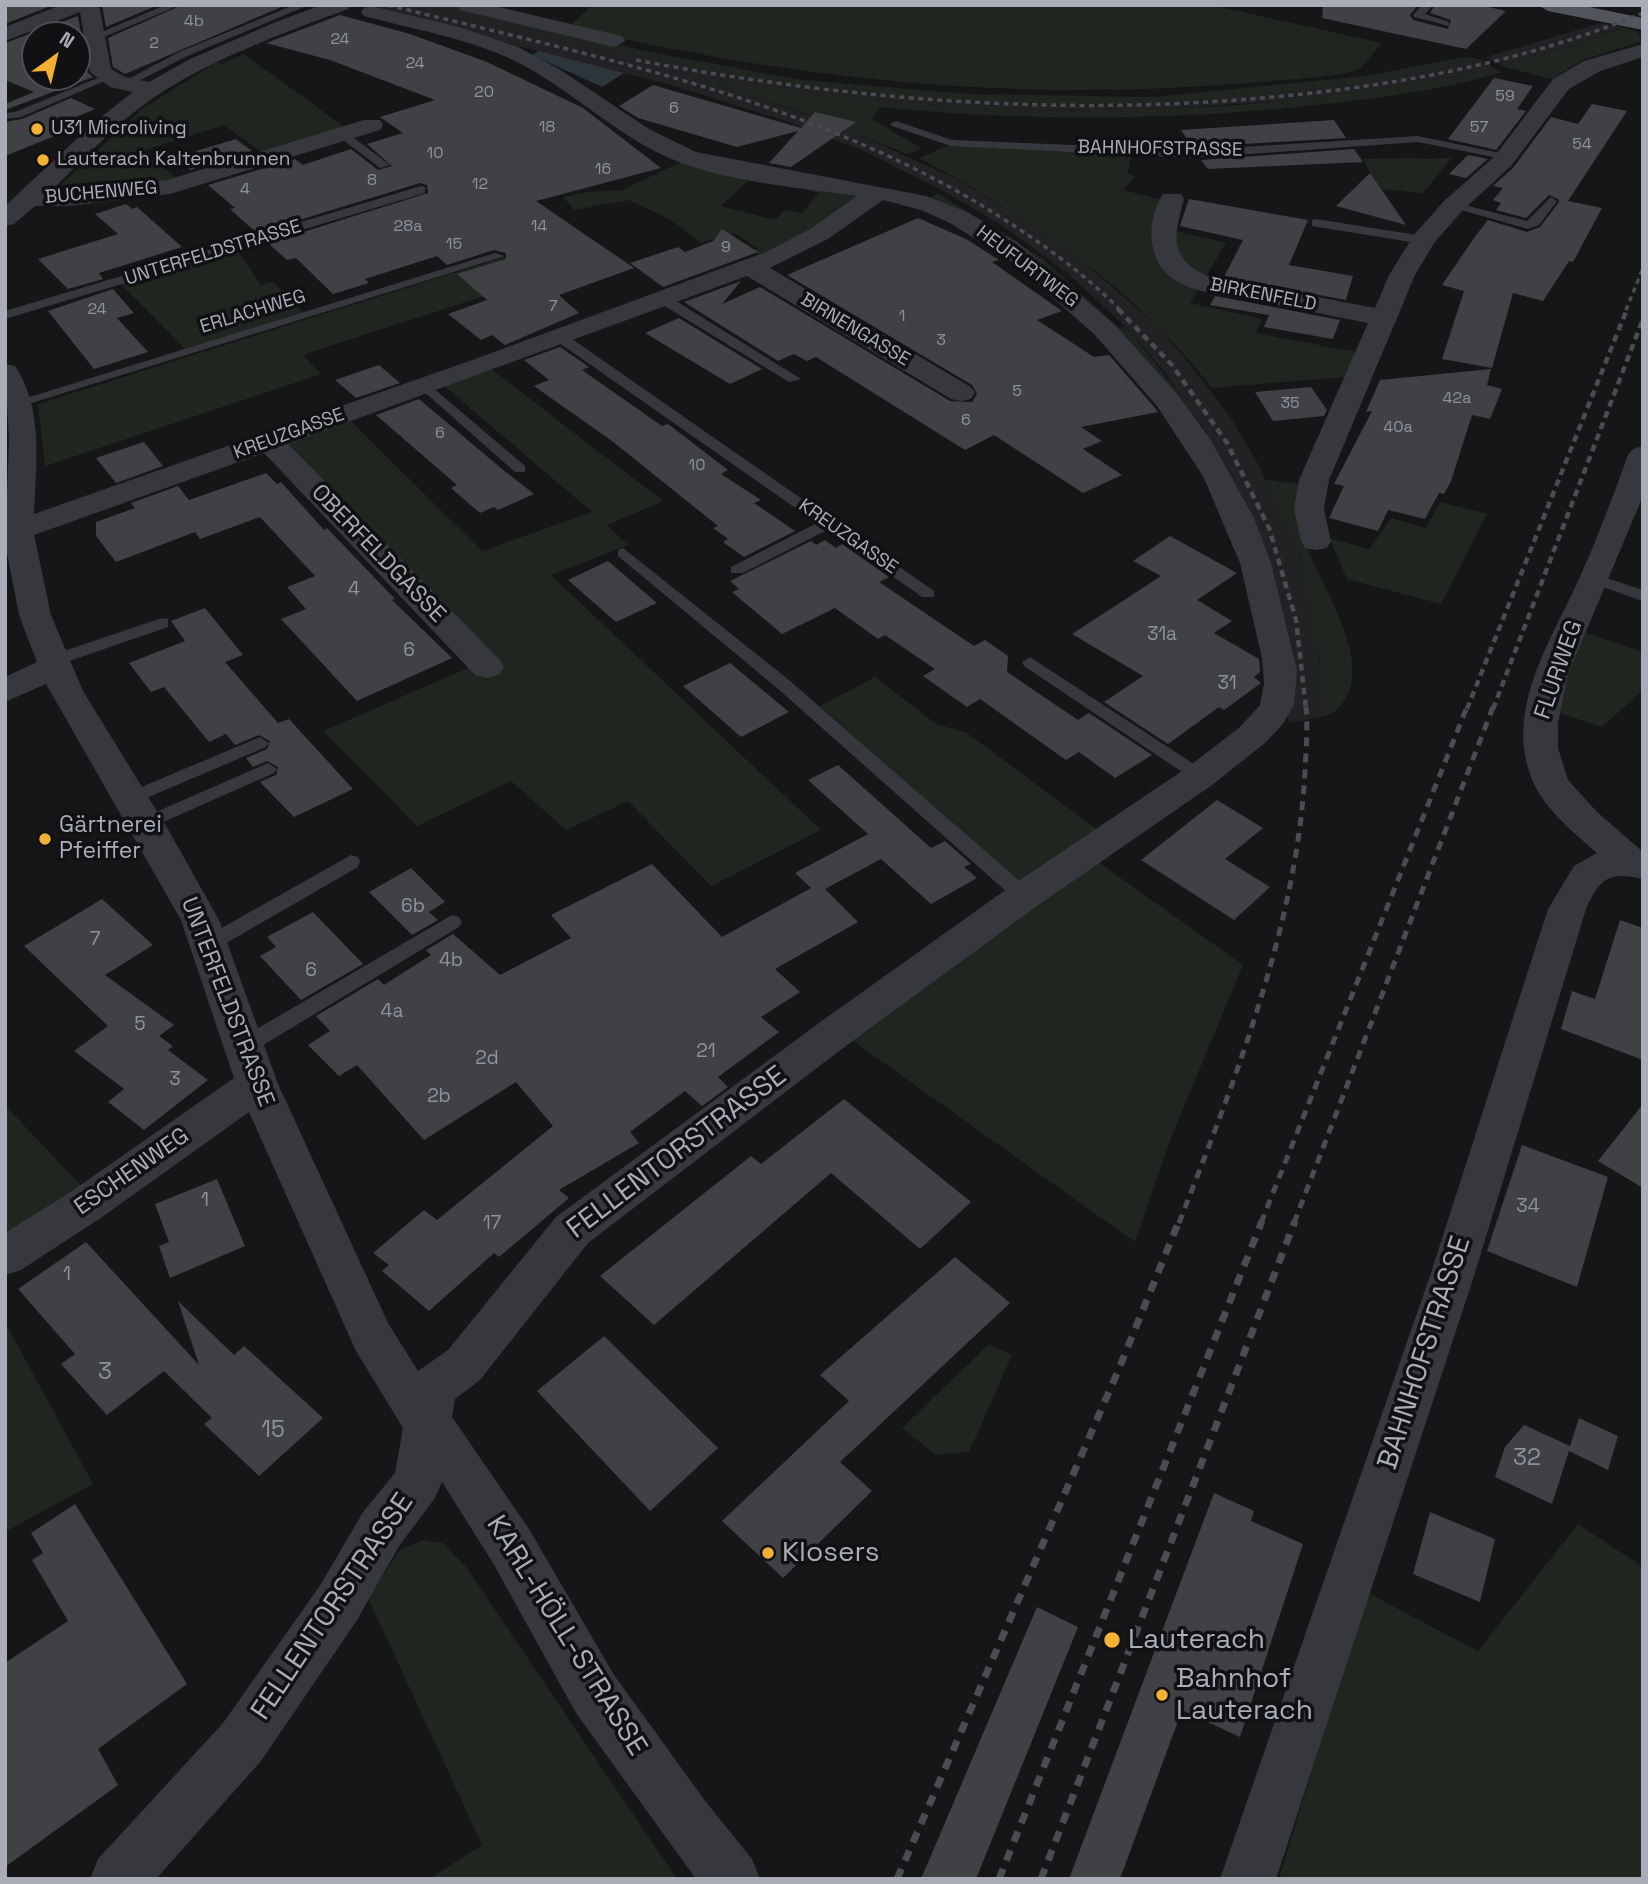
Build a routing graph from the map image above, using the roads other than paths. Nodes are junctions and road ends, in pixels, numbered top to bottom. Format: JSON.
{"nodes":[{"id":1,"x":80,"y":5,"type":"edge"},
{"id":2,"x":89,"y":5,"type":"edge"},
{"id":3,"x":175,"y":5,"type":"edge"},
{"id":4,"x":304,"y":5,"type":"edge"},
{"id":5,"x":341,"y":5,"type":"edge"},
{"id":6,"x":1428,"y":5,"type":"edge"},
{"id":7,"x":1548,"y":5,"type":"edge"},
{"id":8,"x":468,"y":6,"type":"edge"},
{"id":9,"x":371,"y":12,"type":"dead end"},
{"id":10,"x":578,"y":13,"type":"dead end"},
{"id":11,"x":1445,"y":24,"type":"dead end"},
{"id":12,"x":1643,"y":24,"type":"edge"},
{"id":13,"x":559,"y":28,"type":"junction"},
{"id":14,"x":5,"y":35,"type":"edge"},
{"id":15,"x":95,"y":37,"type":"junction"},
{"id":16,"x":614,"y":41,"type":"dead end"},
{"id":17,"x":1643,"y":50,"type":"edge"},
{"id":18,"x":117,"y":81,"type":"junction"},
{"id":19,"x":153,"y":89,"type":"junction"},
{"id":20,"x":5,"y":116,"type":"edge"},
{"id":21,"x":896,"y":124,"type":"dead end"},
{"id":22,"x":372,"y":125,"type":"dead end"},
{"id":23,"x":342,"y":135,"type":"junction"},
{"id":24,"x":1508,"y":156,"type":"junction"},
{"id":25,"x":384,"y":165,"type":"dead end"},
{"id":26,"x":421,"y":190,"type":"dead end"},
{"id":27,"x":877,"y":192,"type":"junction"},
{"id":28,"x":30,"y":199,"type":"junction"},
{"id":29,"x":1172,"y":199,"type":"dead end"},
{"id":30,"x":1550,"y":201,"type":"dead end"},
{"id":31,"x":1452,"y":206,"type":"junction"},
{"id":32,"x":5,"y":219,"type":"edge"},
{"id":33,"x":1316,"y":223,"type":"dead end"},
{"id":34,"x":1423,"y":240,"type":"junction"},
{"id":35,"x":499,"y":256,"type":"dead end"},
{"id":36,"x":750,"y":267,"type":"junction"},
{"id":37,"x":663,"y":299,"type":"junction"},
{"id":38,"x":5,"y":315,"type":"edge"},
{"id":39,"x":1385,"y":318,"type":"junction"},
{"id":40,"x":560,"y":337,"type":"junction"},
{"id":41,"x":794,"y":379,"type":"dead end"},
{"id":42,"x":426,"y":386,"type":"junction"},
{"id":43,"x":11,"y":388,"type":"edge"},
{"id":44,"x":961,"y":393,"type":"dead end"},
{"id":45,"x":269,"y":441,"type":"junction"},
{"id":46,"x":14,"y":451,"type":"edge"},
{"id":47,"x":1643,"y":455,"type":"edge"},
{"id":48,"x":520,"y":469,"type":"dead end"},
{"id":49,"x":829,"y":523,"type":"junction"},
{"id":50,"x":18,"y":530,"type":"junction"},
{"id":51,"x":1317,"y":541,"type":"dead end"},
{"id":52,"x":623,"y":553,"type":"dead end"},
{"id":53,"x":737,"y":570,"type":"dead end"},
{"id":54,"x":1594,"y":579,"type":"junction"},
{"id":55,"x":928,"y":594,"type":"dead end"},
{"id":56,"x":1643,"y":596,"type":"edge"},
{"id":57,"x":162,"y":623,"type":"dead end"},
{"id":58,"x":1030,"y":662,"type":"dead end"},
{"id":59,"x":53,"y":664,"type":"junction"},
{"id":60,"x":487,"y":667,"type":"dead end"},
{"id":61,"x":5,"y":691,"type":"edge"},
{"id":62,"x":260,"y":743,"type":"dead end"},
{"id":63,"x":268,"y":769,"type":"dead end"},
{"id":64,"x":1200,"y":776,"type":"junction"},
{"id":65,"x":139,"y":810,"type":"junction"},
{"id":66,"x":351,"y":862,"type":"dead end"},
{"id":67,"x":1637,"y":864,"type":"edge"},
{"id":68,"x":1024,"y":896,"type":"junction"},
{"id":69,"x":452,"y":922,"type":"dead end"},
{"id":70,"x":209,"y":944,"type":"junction"},
{"id":71,"x":250,"y":1065,"type":"junction"},
{"id":72,"x":5,"y":1256,"type":"edge"},
{"id":73,"x":427,"y":1426,"type":"junction"},
{"id":74,"x":133,"y":1874,"type":"edge"},
{"id":75,"x":732,"y":1879,"type":"edge"},
{"id":76,"x":1248,"y":1879,"type":"edge"}],
"edges":[{"from":1,"to":14,"type":"street"},
{"from":2,"to":15,"type":"street"},
{"from":3,"to":15,"type":"lane"},
{"from":4,"to":18,"type":"lane"},
{"from":5,"to":19,"type":"street"},
{"from":6,"to":11,"type":"lane"},
{"from":7,"to":12,"type":"main road"},
{"from":8,"to":13,"type":"street"},
{"from":9,"to":27,"type":"street","name":"HEUFURTWEG"},
{"from":10,"to":13,"type":"street"},
{"from":13,"to":16,"type":"street"},
{"from":15,"to":18,"type":"street"},
{"from":17,"to":24,"type":"street"},
{"from":18,"to":19,"type":"street"},
{"from":18,"to":20,"type":"lane"},
{"from":19,"to":28,"type":"street"},
{"from":21,"to":24,"type":"lane","name":"BAHNHOFSTRASSE"},
{"from":22,"to":23,"type":"street","name":"BUCHENWEG"},
{"from":23,"to":25,"type":"lane"},
{"from":23,"to":28,"type":"street","name":"BUCHENWEG"},
{"from":24,"to":31,"type":"street"},
{"from":26,"to":38,"type":"lane","name":"UNTERFELDSTRASSE"},
{"from":27,"to":36,"type":"street","name":"KREUZGASSE"},
{"from":27,"to":64,"type":"street","name":"HEUFURTWEG"},
{"from":28,"to":32,"type":"street"},
{"from":29,"to":39,"type":"street","name":"BIRKENFELD"},
{"from":30,"to":31,"type":"lane"},
{"from":31,"to":34,"type":"street"},
{"from":33,"to":34,"type":"lane"},
{"from":34,"to":39,"type":"street"},
{"from":35,"to":43,"type":"lane","name":"ERLACHWEG"},
{"from":36,"to":37,"type":"street","name":"KREUZGASSE"},
{"from":36,"to":44,"type":"street","name":"BIRNENGASSE"},
{"from":37,"to":40,"type":"street","name":"KREUZGASSE"},
{"from":37,"to":41,"type":"lane"},
{"from":39,"to":51,"type":"street"},
{"from":40,"to":42,"type":"street","name":"KREUZGASSE"},
{"from":40,"to":49,"type":"lane","name":"KREUZGASSE"},
{"from":42,"to":45,"type":"street","name":"KREUZGASSE"},
{"from":42,"to":48,"type":"lane"},
{"from":43,"to":46,"type":"street","name":"UNTERFELDSTRASSE"},
{"from":45,"to":50,"type":"street","name":"KREUZGASSE"},
{"from":45,"to":60,"type":"street","name":"OBERFELDGASSE"},
{"from":46,"to":50,"type":"street","name":"UNTERFELDSTRASSE"},
{"from":47,"to":54,"type":"street","name":"FLURWEG"},
{"from":49,"to":53,"type":"lane"},
{"from":49,"to":55,"type":"lane","name":"KREUZGASSE"},
{"from":50,"to":59,"type":"street","name":"UNTERFELDSTRASSE"},
{"from":52,"to":68,"type":"lane"},
{"from":54,"to":56,"type":"lane"},
{"from":54,"to":67,"type":"street","name":"FLURWEG"},
{"from":57,"to":59,"type":"lane"},
{"from":58,"to":64,"type":"lane"},
{"from":59,"to":61,"type":"street"},
{"from":59,"to":65,"type":"street","name":"UNTERFELDSTRASSE"},
{"from":62,"to":65,"type":"lane"},
{"from":63,"to":65,"type":"lane"},
{"from":64,"to":68,"type":"street","name":"FELLENTORSTRASSE"},
{"from":65,"to":70,"type":"street","name":"UNTERFELDSTRASSE"},
{"from":66,"to":70,"type":"lane"},
{"from":67,"to":76,"type":"street","name":"BAHNHOFSTRASSE"},
{"from":68,"to":73,"type":"street","name":"FELLENTORSTRASSE"},
{"from":69,"to":71,"type":"lane"},
{"from":70,"to":71,"type":"street","name":"UNTERFELDSTRASSE"},
{"from":71,"to":72,"type":"street","name":"ESCHENWEG"},
{"from":71,"to":73,"type":"street","name":"UNTERFELDSTRASSE"},
{"from":73,"to":74,"type":"street","name":"FELLENTORSTRASSE"},
{"from":73,"to":75,"type":"street","name":"KARL-HÖLL-STRASSE"}]}
